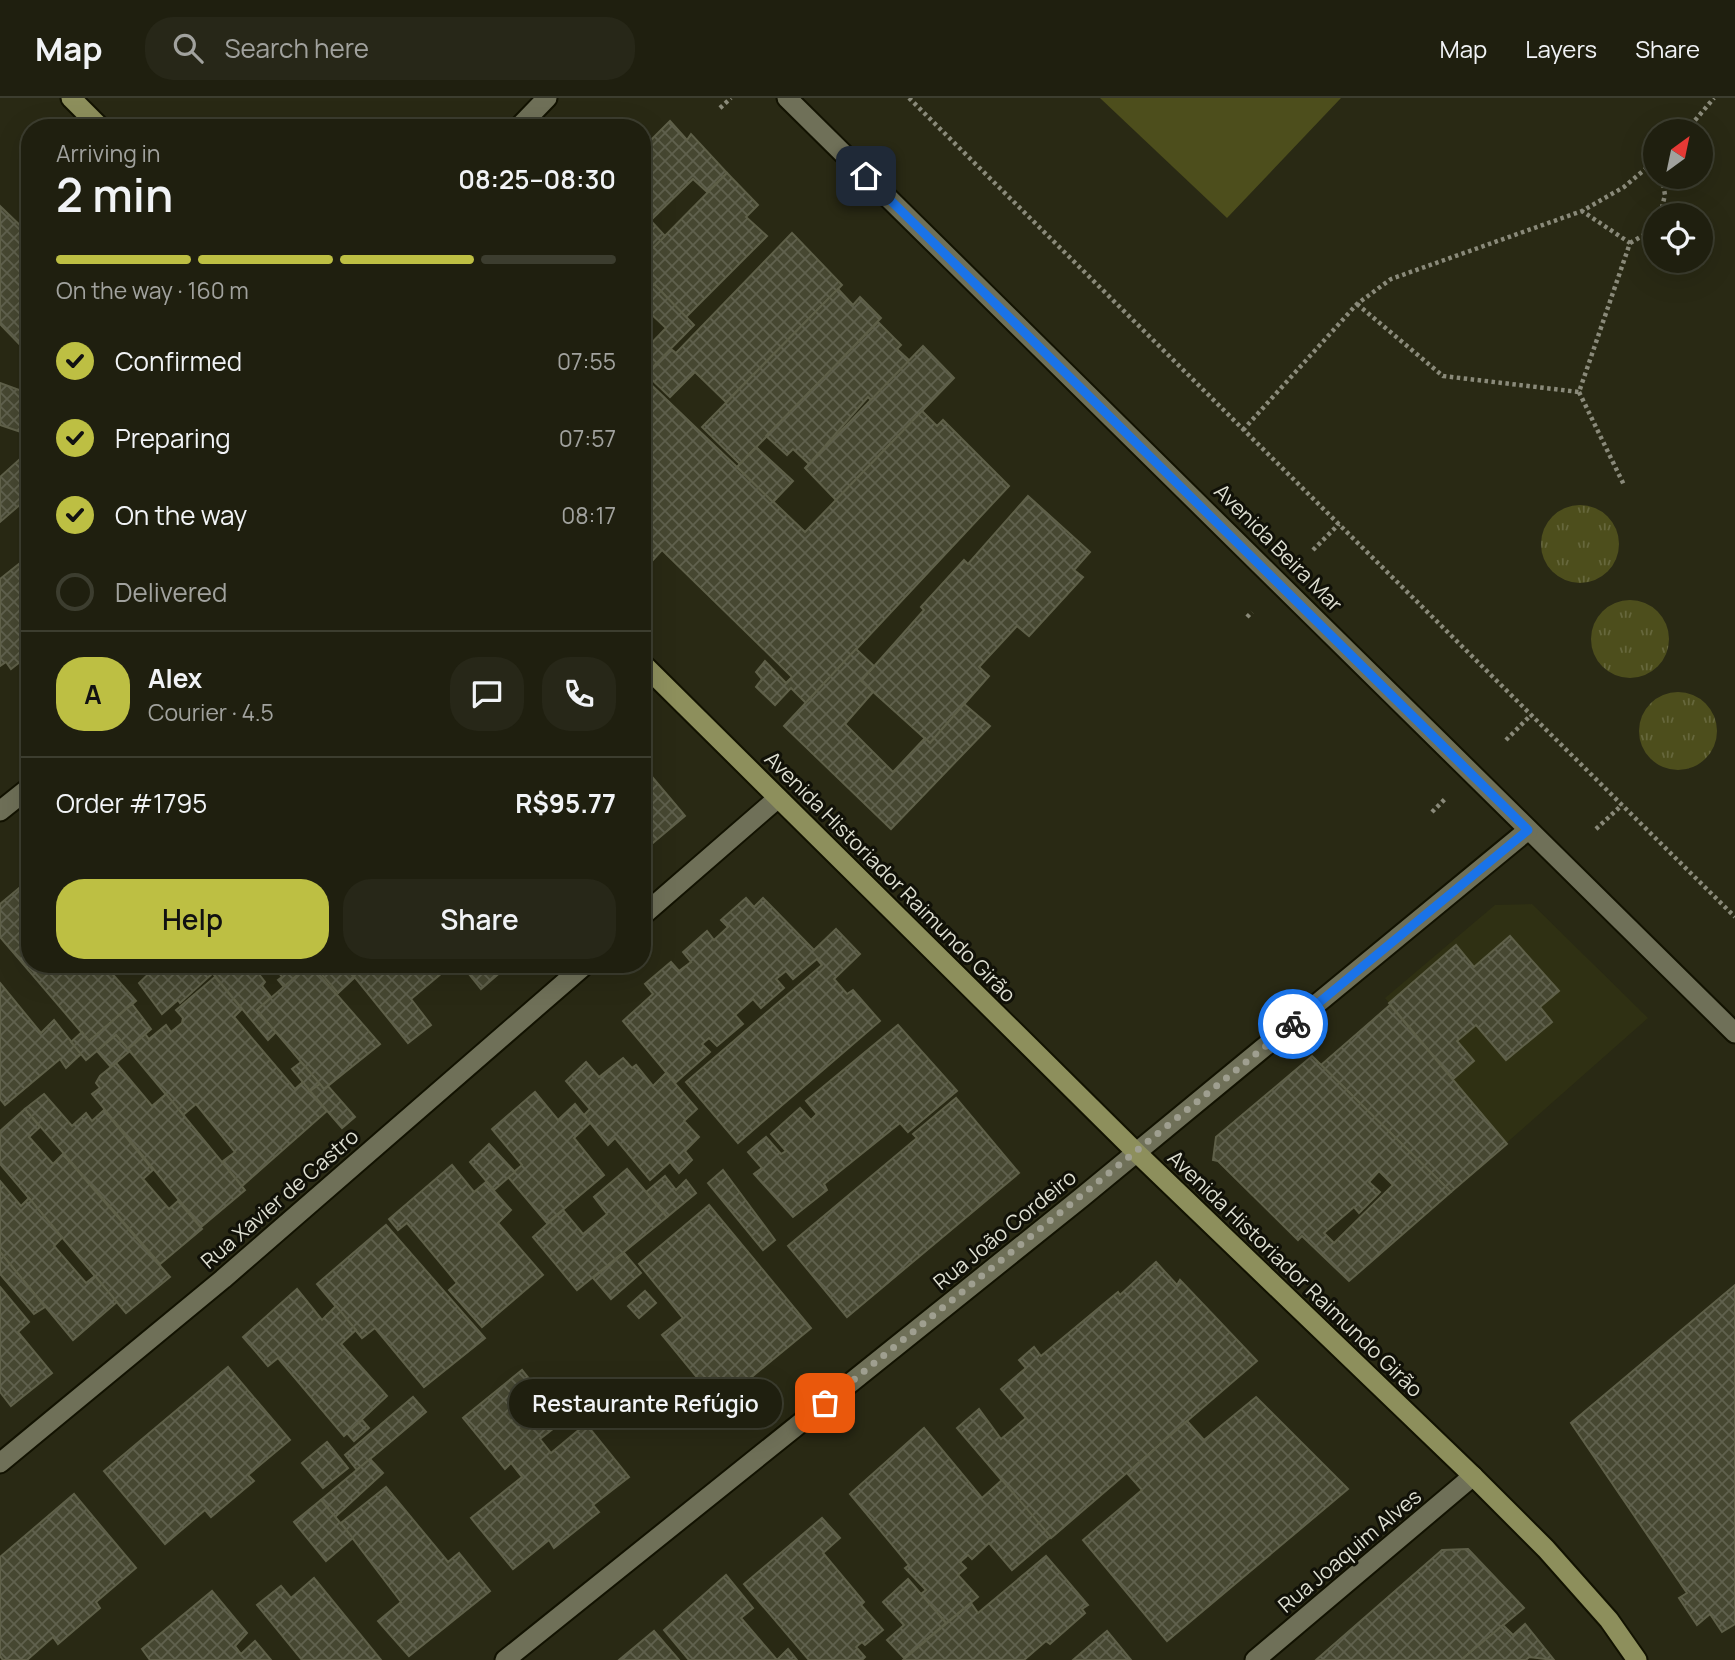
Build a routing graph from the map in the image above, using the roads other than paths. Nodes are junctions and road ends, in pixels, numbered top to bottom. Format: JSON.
{"nodes":[{"id":1,"x":71,"y":98,"type":"edge"},
{"id":2,"x":547,"y":98,"type":"edge"},
{"id":3,"x":787,"y":98,"type":"edge"},
{"id":4,"x":92,"y":119,"type":"edge"},
{"id":5,"x":527,"y":119,"type":"edge"},
{"id":6,"x":651,"y":672,"type":"edge"},
{"id":7,"x":21,"y":794,"type":"edge"},
{"id":8,"x":778,"y":798,"type":"junction"},
{"id":9,"x":0,"y":811,"type":"edge"},
{"id":10,"x":1528,"y":830,"type":"junction"},
{"id":11,"x":651,"y":908,"type":"edge"},
{"id":12,"x":576,"y":973,"type":"edge"},
{"id":13,"x":1735,"y":1033,"type":"edge"},
{"id":14,"x":1136,"y":1152,"type":"junction"},
{"id":15,"x":0,"y":1463,"type":"edge"},
{"id":16,"x":1473,"y":1476,"type":"junction"},
{"id":17,"x":505,"y":1660,"type":"edge"},
{"id":18,"x":1255,"y":1660,"type":"edge"},
{"id":19,"x":1637,"y":1660,"type":"edge"}],
"edges":[{"from":1,"to":4,"type":"main road"},
{"from":2,"to":5,"type":"street"},
{"from":3,"to":10,"type":"street","name":"Avenida Beira Mar"},
{"from":6,"to":8,"type":"main road","name":"Avenida Historiador Raimundo Girão"},
{"from":7,"to":9,"type":"street"},
{"from":8,"to":11,"type":"street"},
{"from":8,"to":14,"type":"main road","name":"Avenida Historiador Raimundo Girão"},
{"from":10,"to":13,"type":"street","name":"Avenida Beira Mar"},
{"from":10,"to":14,"type":"street","name":"Rua João Cordeiro"},
{"from":12,"to":15,"type":"street","name":"Rua Xavier de Castro"},
{"from":14,"to":16,"type":"main road","name":"Avenida Historiador Raimundo Girão"},
{"from":14,"to":17,"type":"street","name":"Rua João Cordeiro"},
{"from":16,"to":18,"type":"street","name":"Rua Joaquim Alves"},
{"from":16,"to":19,"type":"main road","name":"Avenida Historiador Raimundo Girão"}]}
